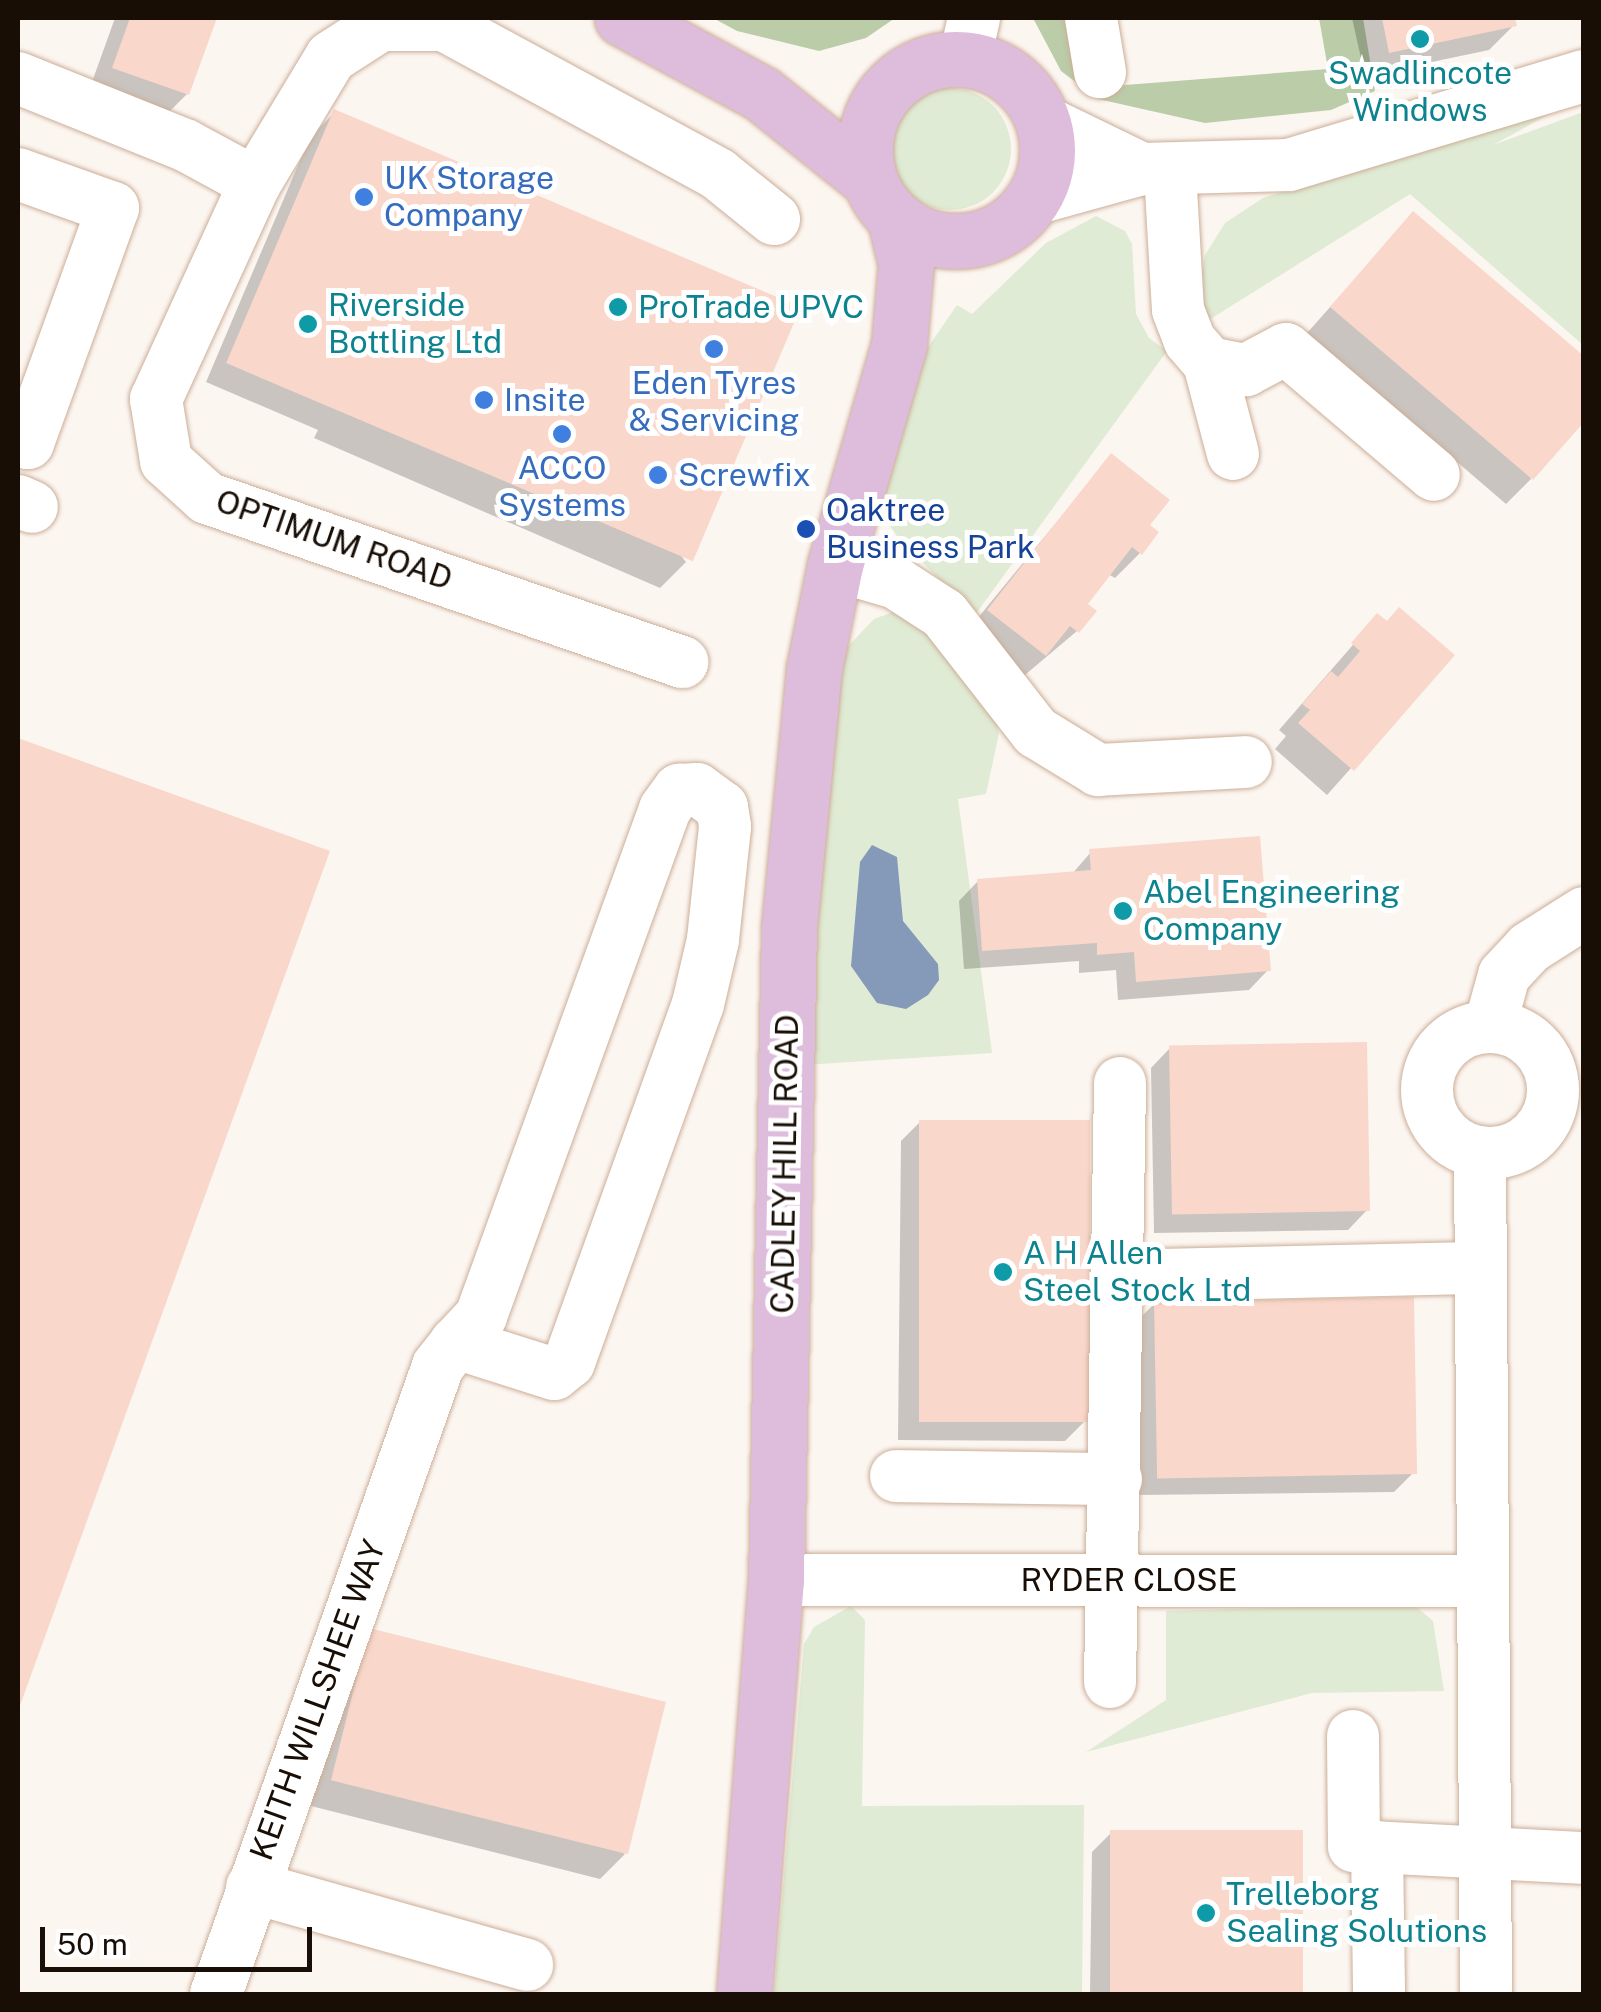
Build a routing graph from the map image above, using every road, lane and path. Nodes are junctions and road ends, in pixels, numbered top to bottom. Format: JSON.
{"nodes":[{"id":1,"x":622,"y":18,"type":"edge"},
{"id":2,"x":1091,"y":18,"type":"edge"},
{"id":3,"x":970,"y":38,"type":"edge"},
{"id":4,"x":1100,"y":72,"type":"dead end"},
{"id":5,"x":1584,"y":76,"type":"edge"},
{"id":6,"x":18,"y":78,"type":"edge"},
{"id":7,"x":888,"y":88,"type":"junction"},
{"id":8,"x":762,"y":94,"type":"junction"},
{"id":9,"x":1043,"y":122,"type":"junction"},
{"id":10,"x":1156,"y":171,"type":"junction"},
{"id":11,"x":18,"y":174,"type":"edge"},
{"id":12,"x":255,"y":183,"type":"junction"},
{"id":13,"x":882,"y":199,"type":"junction"},
{"id":14,"x":1034,"y":199,"type":"junction"},
{"id":15,"x":774,"y":219,"type":"dead end"},
{"id":16,"x":980,"y":238,"type":"junction"},
{"id":17,"x":899,"y":345,"type":"junction"},
{"id":18,"x":1208,"y":363,"type":"junction"},
{"id":19,"x":18,"y":439,"type":"edge"},
{"id":20,"x":1233,"y":454,"type":"dead end"},
{"id":21,"x":1434,"y":475,"type":"dead end"},
{"id":22,"x":835,"y":565,"type":"junction"},
{"id":23,"x":682,"y":662,"type":"dead end"},
{"id":24,"x":1246,"y":762,"type":"dead end"},
{"id":25,"x":1584,"y":913,"type":"edge"},
{"id":26,"x":1490,"y":1026,"type":"junction"},
{"id":27,"x":1120,"y":1083,"type":"dead end"},
{"id":28,"x":1480,"y":1153,"type":"junction"},
{"id":29,"x":1480,"y":1268,"type":"junction"},
{"id":30,"x":1118,"y":1276,"type":"junction"},
{"id":31,"x":456,"y":1343,"type":"junction"},
{"id":32,"x":896,"y":1476,"type":"dead end"},
{"id":33,"x":1116,"y":1479,"type":"junction"},
{"id":34,"x":776,"y":1580,"type":"junction"},
{"id":35,"x":1115,"y":1580,"type":"junction"},
{"id":36,"x":1481,"y":1581,"type":"junction"},
{"id":37,"x":1110,"y":1682,"type":"dead end"},
{"id":38,"x":1353,"y":1736,"type":"dead end"},
{"id":39,"x":1377,"y":1847,"type":"junction"},
{"id":40,"x":1484,"y":1857,"type":"junction"},
{"id":41,"x":1584,"y":1858,"type":"edge"},
{"id":42,"x":252,"y":1887,"type":"junction"},
{"id":43,"x":527,"y":1965,"type":"dead end"},
{"id":44,"x":216,"y":1994,"type":"edge"},
{"id":45,"x":744,"y":1994,"type":"edge"},
{"id":46,"x":1379,"y":1994,"type":"edge"},
{"id":47,"x":1486,"y":1994,"type":"edge"}],
"edges":[{"from":1,"to":8,"type":"main road"},
{"from":2,"to":4,"type":"street"},
{"from":3,"to":7,"type":"main road"},
{"from":3,"to":9,"type":"main road"},
{"from":5,"to":10,"type":"street"},
{"from":6,"to":12,"type":"street"},
{"from":7,"to":8,"type":"main road"},
{"from":7,"to":13,"type":"main road"},
{"from":8,"to":13,"type":"main road"},
{"from":9,"to":10,"type":"street"},
{"from":9,"to":14,"type":"main road"},
{"from":10,"to":14,"type":"street"},
{"from":10,"to":18,"type":"street"},
{"from":11,"to":19,"type":"street"},
{"from":12,"to":15,"type":"street","name":"OPTIMUM ROAD"},
{"from":12,"to":23,"type":"street","name":"OPTIMUM ROAD"},
{"from":13,"to":16,"type":"main road"},
{"from":13,"to":17,"type":"main road","name":"CADLEY HILL ROAD"},
{"from":14,"to":16,"type":"main road"},
{"from":16,"to":17,"type":"main road","name":"CADLEY HILL ROAD"},
{"from":17,"to":22,"type":"main road","name":"CADLEY HILL ROAD"},
{"from":18,"to":20,"type":"street"},
{"from":18,"to":21,"type":"street"},
{"from":22,"to":24,"type":"street"},
{"from":22,"to":34,"type":"main road","name":"CADLEY HILL ROAD"},
{"from":25,"to":26,"type":"street"},
{"from":26,"to":28,"type":"street"},
{"from":26,"to":28,"type":"street"},
{"from":27,"to":30,"type":"street"},
{"from":28,"to":29,"type":"street"},
{"from":29,"to":30,"type":"street"},
{"from":29,"to":36,"type":"street"},
{"from":30,"to":33,"type":"street"},
{"from":31,"to":31,"type":"street","name":"KEITH WILLSHEE WAY"},
{"from":31,"to":42,"type":"street","name":"KEITH WILLSHEE WAY"},
{"from":32,"to":33,"type":"street"},
{"from":33,"to":35,"type":"street"},
{"from":34,"to":35,"type":"street","name":"RYDER CLOSE"},
{"from":34,"to":45,"type":"main road","name":"CADLEY HILL ROAD"},
{"from":35,"to":36,"type":"street","name":"RYDER CLOSE"},
{"from":35,"to":37,"type":"street"},
{"from":36,"to":40,"type":"street"},
{"from":38,"to":39,"type":"street"},
{"from":39,"to":40,"type":"street"},
{"from":39,"to":46,"type":"street"},
{"from":40,"to":41,"type":"street"},
{"from":40,"to":47,"type":"street"},
{"from":42,"to":43,"type":"street"},
{"from":42,"to":44,"type":"street","name":"KEITH WILLSHEE WAY"}]}
